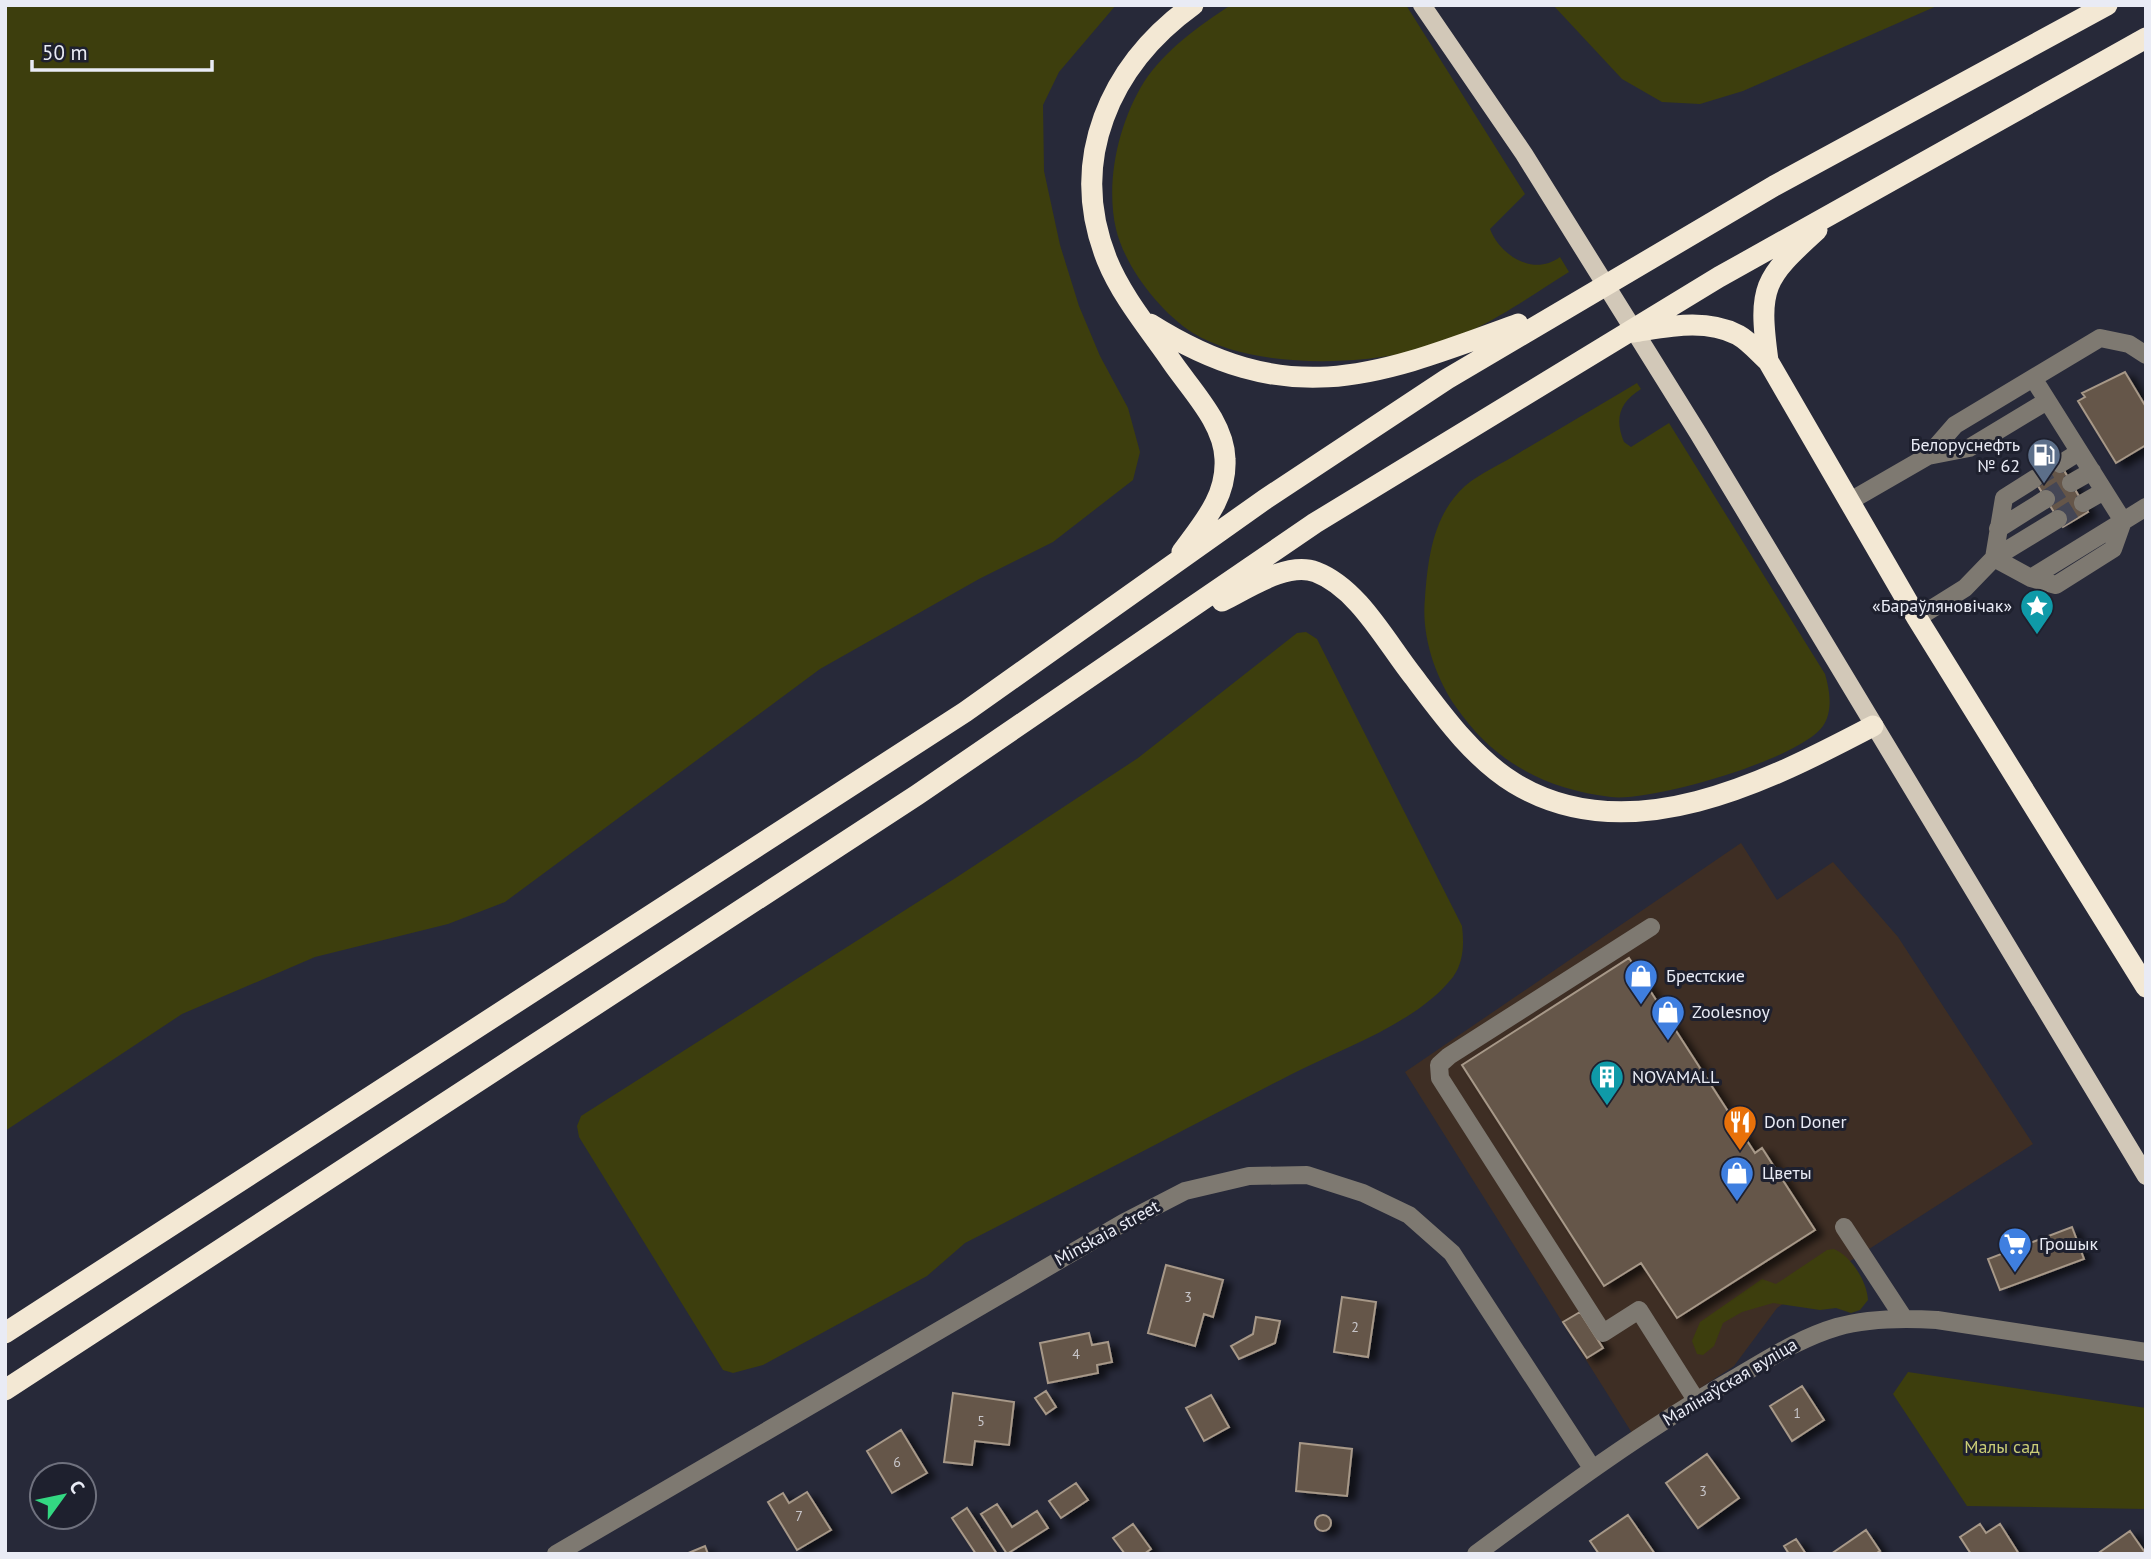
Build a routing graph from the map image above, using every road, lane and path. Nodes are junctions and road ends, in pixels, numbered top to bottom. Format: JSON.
{"nodes":[{"id":1,"x":1193,"y":5,"type":"edge"},
{"id":2,"x":1422,"y":5,"type":"edge"},
{"id":3,"x":2108,"y":5,"type":"edge"},
{"id":4,"x":2146,"y":38,"type":"edge"},
{"id":5,"x":1847,"y":203,"type":"junction"},
{"id":6,"x":1562,"y":309,"type":"junction"},
{"id":7,"x":1143,"y":319,"type":"junction"},
{"id":8,"x":1624,"y":333,"type":"junction"},
{"id":9,"x":2146,"y":355,"type":"edge"},
{"id":10,"x":1768,"y":361,"type":"junction"},
{"id":11,"x":2032,"y":378,"type":"junction"},
{"id":12,"x":2047,"y":401,"type":"junction"},
{"id":13,"x":2079,"y":452,"type":"junction"},
{"id":14,"x":1928,"y":456,"type":"junction"},
{"id":15,"x":2060,"y":464,"type":"tunnel mouth"},
{"id":16,"x":2092,"y":471,"type":"junction"},
{"id":17,"x":2034,"y":479,"type":"tunnel mouth"},
{"id":18,"x":2071,"y":484,"type":"tunnel mouth"},
{"id":19,"x":2104,"y":491,"type":"junction"},
{"id":20,"x":2046,"y":499,"type":"tunnel mouth"},
{"id":21,"x":1850,"y":501,"type":"junction"},
{"id":22,"x":2083,"y":503,"type":"tunnel mouth"},
{"id":23,"x":2146,"y":507,"type":"edge"},
{"id":24,"x":2058,"y":519,"type":"tunnel mouth"},
{"id":25,"x":2123,"y":521,"type":"junction"},
{"id":26,"x":1998,"y":529,"type":"junction"},
{"id":27,"x":1994,"y":558,"type":"junction"},
{"id":28,"x":1172,"y":566,"type":"junction"},
{"id":29,"x":1917,"y":618,"type":"junction"},
{"id":30,"x":1163,"y":629,"type":"junction"},
{"id":31,"x":1874,"y":726,"type":"junction"},
{"id":32,"x":1651,"y":927,"type":"dead end"},
{"id":33,"x":2146,"y":987,"type":"edge"},
{"id":34,"x":2146,"y":1176,"type":"edge"},
{"id":35,"x":1844,"y":1227,"type":"dead end"},
{"id":36,"x":1903,"y":1317,"type":"junction"},
{"id":37,"x":5,"y":1333,"type":"edge"},
{"id":38,"x":2146,"y":1352,"type":"edge"},
{"id":39,"x":5,"y":1390,"type":"edge"},
{"id":40,"x":1696,"y":1400,"type":"junction"},
{"id":41,"x":1592,"y":1468,"type":"junction"},
{"id":42,"x":556,"y":1554,"type":"edge"},
{"id":43,"x":1476,"y":1554,"type":"edge"}],
"edges":[{"from":1,"to":7,"type":"highway"},
{"from":2,"to":31,"type":"main road"},
{"from":3,"to":6,"type":"highway"},
{"from":4,"to":5,"type":"highway"},
{"from":5,"to":8,"type":"highway"},
{"from":5,"to":10,"type":"highway"},
{"from":6,"to":7,"type":"highway"},
{"from":6,"to":28,"type":"highway"},
{"from":7,"to":28,"type":"highway"},
{"from":8,"to":10,"type":"highway"},
{"from":8,"to":30,"type":"highway"},
{"from":9,"to":11,"type":"street"},
{"from":10,"to":21,"type":"highway"},
{"from":11,"to":12,"type":"street"},
{"from":11,"to":14,"type":"street"},
{"from":12,"to":13,"type":"street"},
{"from":12,"to":14,"type":"street"},
{"from":13,"to":15,"type":"street"},
{"from":13,"to":16,"type":"street"},
{"from":14,"to":21,"type":"street"},
{"from":16,"to":18,"type":"street"},
{"from":16,"to":19,"type":"street"},
{"from":17,"to":26,"type":"street"},
{"from":19,"to":22,"type":"street"},
{"from":19,"to":25,"type":"street"},
{"from":20,"to":26,"type":"street"},
{"from":21,"to":29,"type":"highway"},
{"from":23,"to":25,"type":"street"},
{"from":24,"to":27,"type":"street"},
{"from":25,"to":27,"type":"street"},
{"from":26,"to":27,"type":"street"},
{"from":27,"to":29,"type":"street"},
{"from":28,"to":37,"type":"highway"},
{"from":29,"to":33,"type":"highway"},
{"from":30,"to":31,"type":"highway"},
{"from":30,"to":39,"type":"highway"},
{"from":31,"to":34,"type":"main road"},
{"from":32,"to":40,"type":"street"},
{"from":35,"to":36,"type":"street"},
{"from":36,"to":38,"type":"street","name":"Малінаўская вуліца"},
{"from":36,"to":40,"type":"street","name":"Малінаўская вуліца"},
{"from":40,"to":41,"type":"street","name":"Малінаўская вуліца"},
{"from":41,"to":42,"type":"street","name":"Minskaia street"},
{"from":41,"to":43,"type":"street","name":"Малінаўская вуліца"}]}
